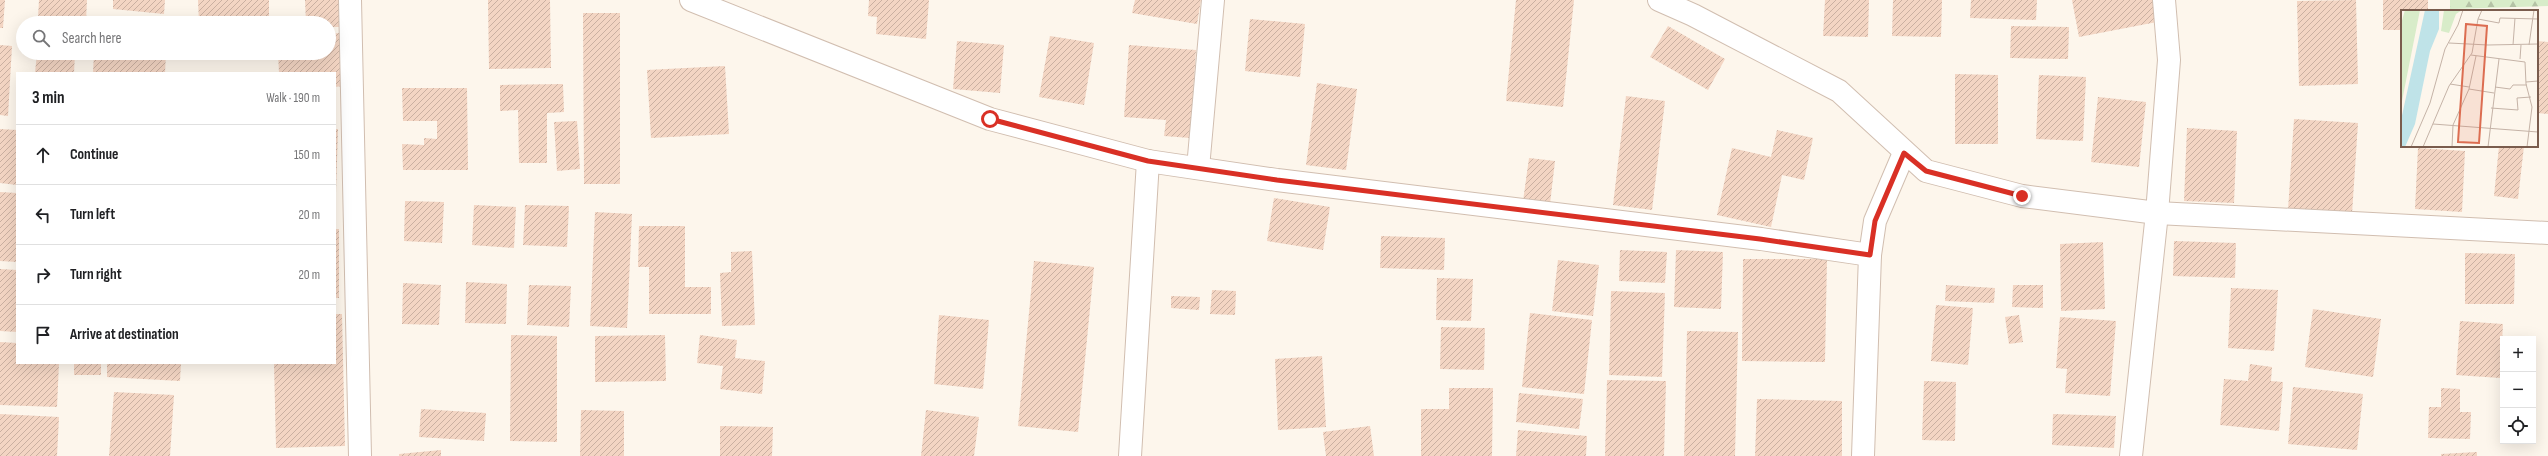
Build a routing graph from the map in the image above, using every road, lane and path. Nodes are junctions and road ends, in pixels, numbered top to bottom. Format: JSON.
{"nodes":[{"id":1,"x":350,"y":0,"type":"edge"},
{"id":2,"x":691,"y":0,"type":"edge"},
{"id":3,"x":1213,"y":0,"type":"edge"},
{"id":4,"x":1659,"y":0,"type":"edge"},
{"id":5,"x":2164,"y":0,"type":"edge"},
{"id":6,"x":1904,"y":153,"type":"junction"},
{"id":7,"x":1148,"y":161,"type":"junction"},
{"id":8,"x":1198,"y":168,"type":"junction"},
{"id":9,"x":2157,"y":213,"type":"junction"},
{"id":10,"x":2548,"y":233,"type":"edge"},
{"id":11,"x":1870,"y":255,"type":"junction"},
{"id":12,"x":360,"y":456,"type":"edge"},
{"id":13,"x":1130,"y":456,"type":"edge"},
{"id":14,"x":1863,"y":456,"type":"edge"},
{"id":15,"x":2131,"y":456,"type":"edge"}],
"edges":[{"from":1,"to":12,"type":"street"},
{"from":2,"to":7,"type":"street"},
{"from":3,"to":8,"type":"street"},
{"from":4,"to":6,"type":"street"},
{"from":5,"to":9,"type":"street"},
{"from":6,"to":9,"type":"street"},
{"from":6,"to":11,"type":"street"},
{"from":7,"to":8,"type":"street"},
{"from":7,"to":13,"type":"street"},
{"from":8,"to":11,"type":"street"},
{"from":9,"to":10,"type":"street"},
{"from":9,"to":15,"type":"street"},
{"from":11,"to":14,"type":"street"}]}
